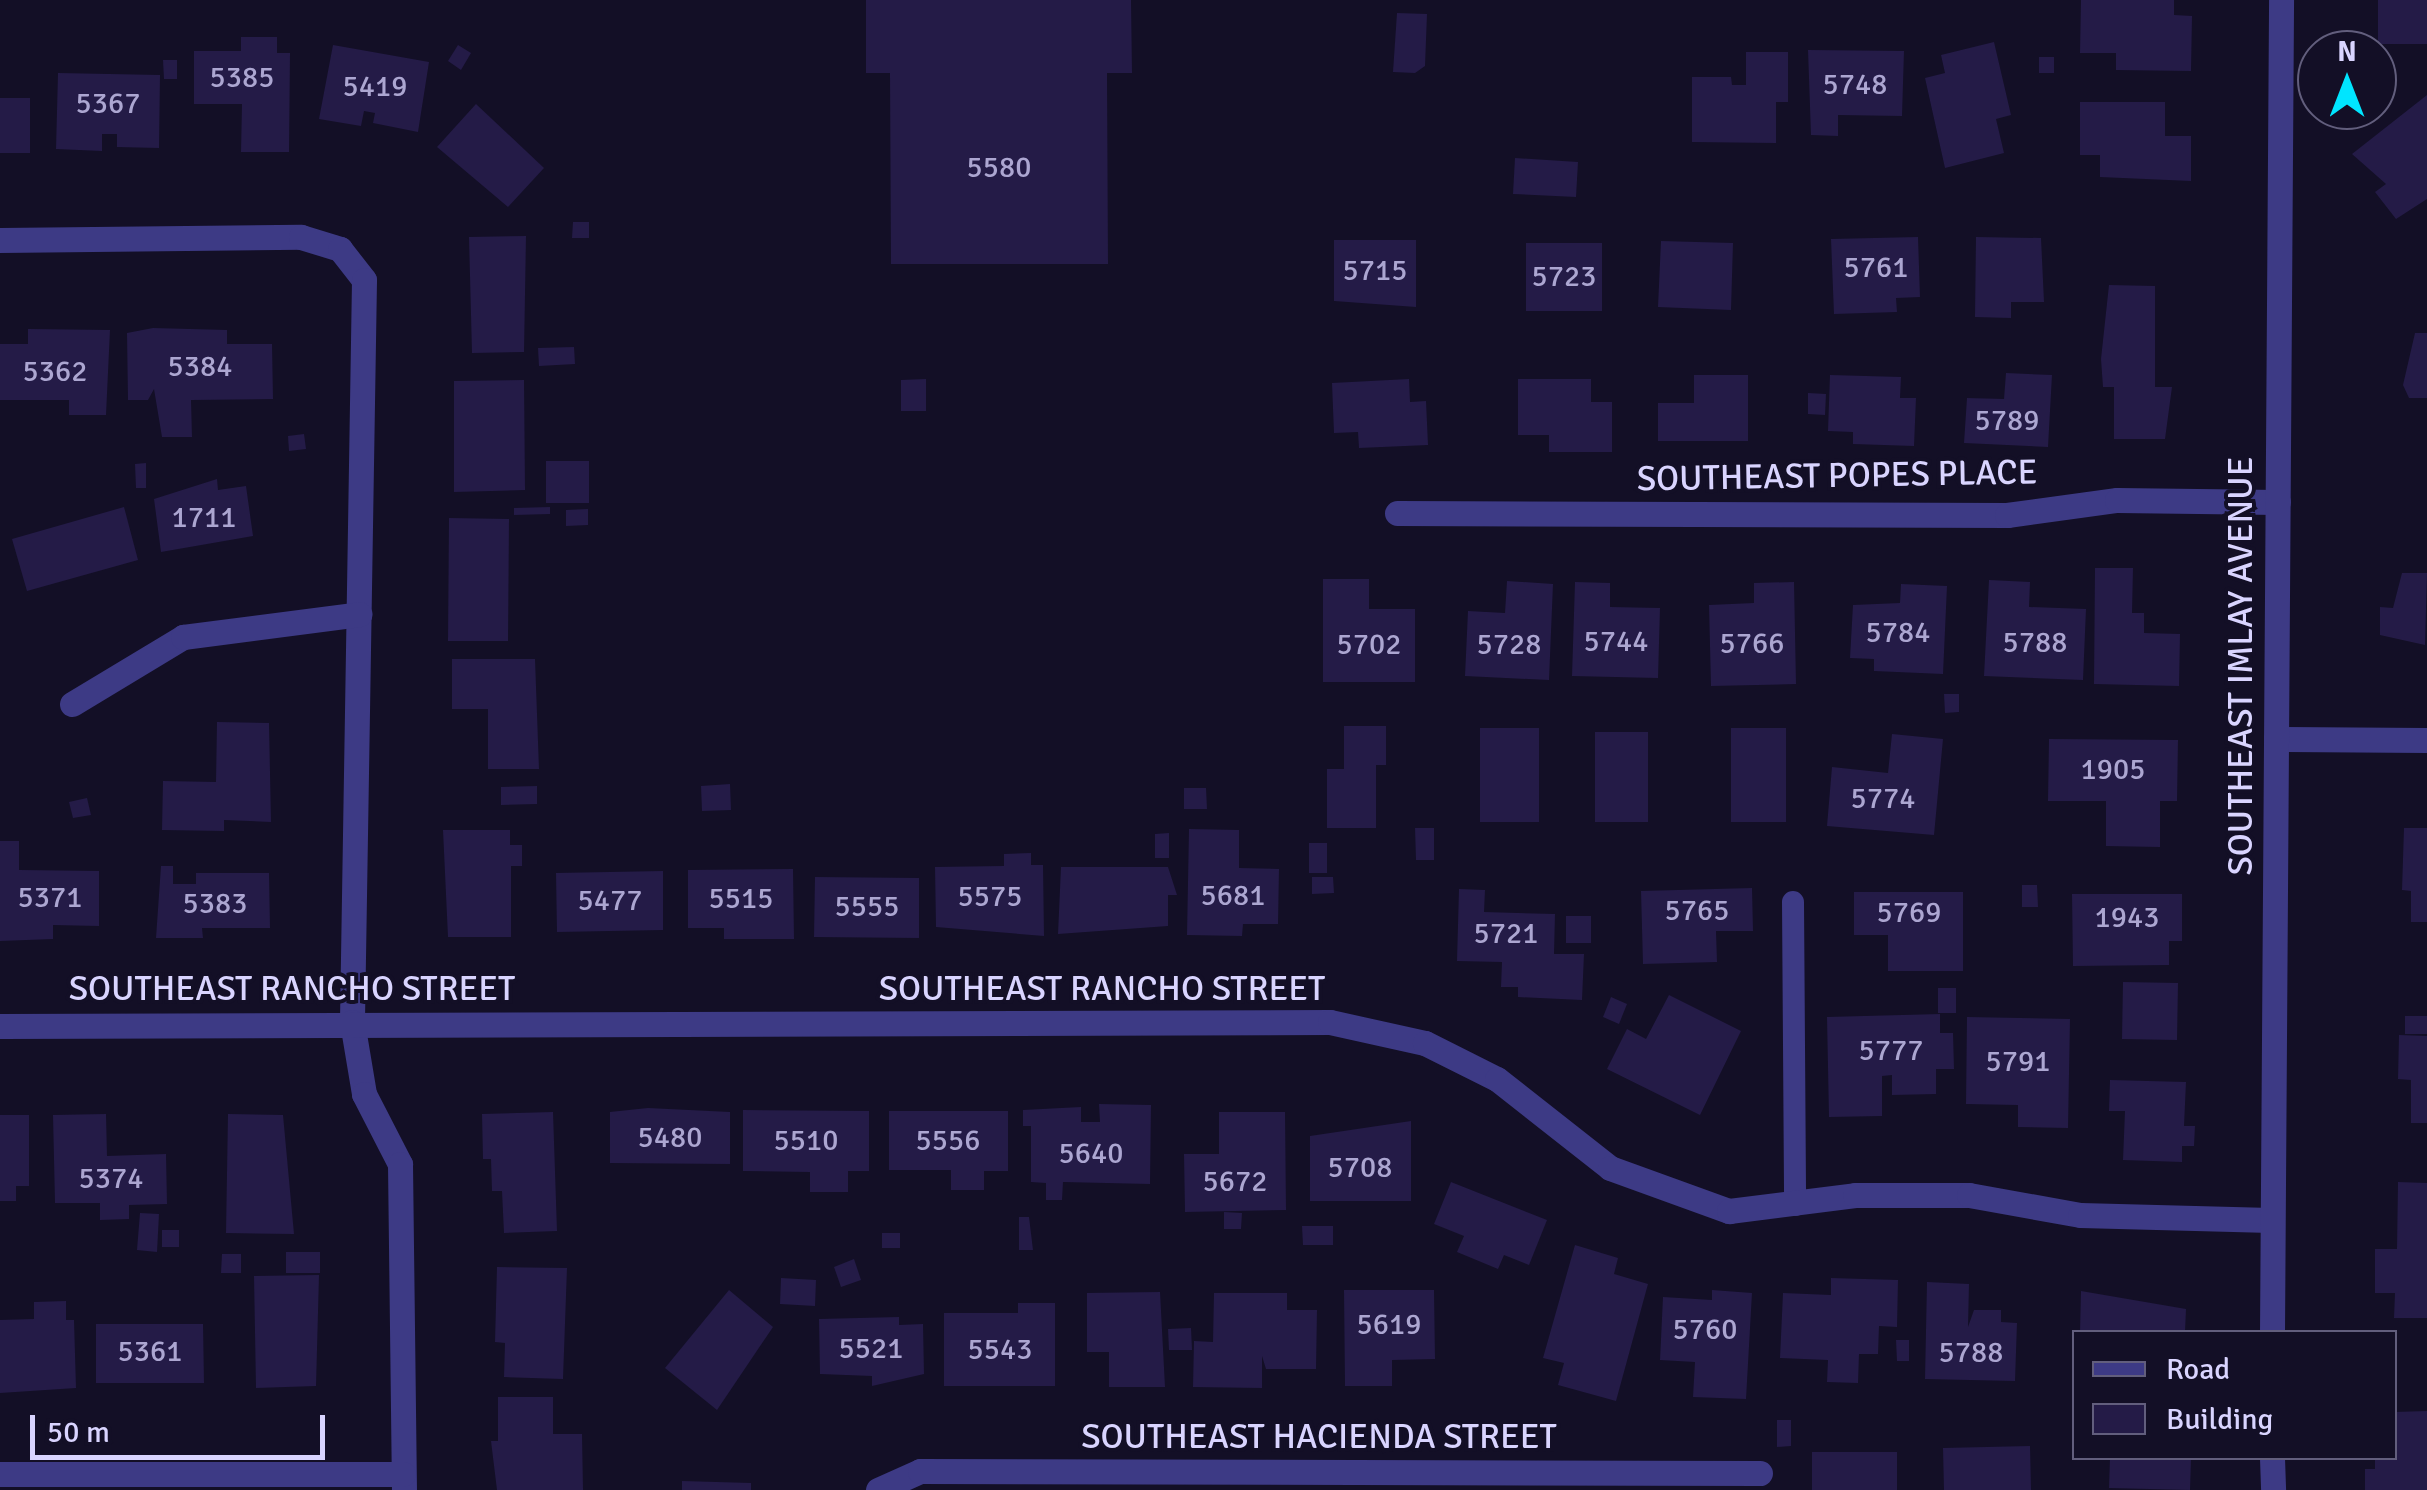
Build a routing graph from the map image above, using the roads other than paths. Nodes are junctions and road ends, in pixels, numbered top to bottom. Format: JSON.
{"nodes":[{"id":1,"x":2281,"y":0,"type":"edge"},
{"id":2,"x":0,"y":240,"type":"edge"},
{"id":3,"x":2278,"y":502,"type":"junction"},
{"id":4,"x":1397,"y":513,"type":"dead end"},
{"id":5,"x":360,"y":614,"type":"junction"},
{"id":6,"x":72,"y":704,"type":"dead end"},
{"id":7,"x":2276,"y":739,"type":"junction"},
{"id":8,"x":2427,"y":740,"type":"edge"},
{"id":9,"x":1793,"y":902,"type":"dead end"},
{"id":10,"x":352,"y":1022,"type":"junction"},
{"id":11,"x":0,"y":1026,"type":"edge"},
{"id":12,"x":1795,"y":1204,"type":"junction"},
{"id":13,"x":2271,"y":1220,"type":"junction"},
{"id":14,"x":2272,"y":1330,"type":"edge"},
{"id":15,"x":2272,"y":1460,"type":"edge"},
{"id":16,"x":1760,"y":1473,"type":"dead end"},
{"id":17,"x":0,"y":1474,"type":"edge"},
{"id":18,"x":404,"y":1482,"type":"edge"},
{"id":19,"x":879,"y":1488,"type":"edge"},
{"id":20,"x":2272,"y":1490,"type":"edge"}],
"edges":[{"from":1,"to":3,"type":"street","name":"SOUTHEAST IMLAY AVENUE"},
{"from":2,"to":5,"type":"street"},
{"from":3,"to":4,"type":"street","name":"SOUTHEAST POPES PLACE"},
{"from":3,"to":7,"type":"street","name":"SOUTHEAST IMLAY AVENUE"},
{"from":5,"to":6,"type":"street"},
{"from":5,"to":10,"type":"street"},
{"from":7,"to":8,"type":"street"},
{"from":7,"to":13,"type":"street","name":"SOUTHEAST IMLAY AVENUE"},
{"from":9,"to":12,"type":"lane"},
{"from":10,"to":11,"type":"street","name":"SOUTHEAST RANCHO STREET"},
{"from":10,"to":12,"type":"street","name":"SOUTHEAST RANCHO STREET"},
{"from":10,"to":18,"type":"street"},
{"from":12,"to":13,"type":"street","name":"SOUTHEAST RANCHO STREET"},
{"from":13,"to":14,"type":"street","name":"SOUTHEAST IMLAY AVENUE"},
{"from":15,"to":20,"type":"street"},
{"from":16,"to":19,"type":"street","name":"SOUTHEAST HACIENDA STREET"},
{"from":17,"to":18,"type":"street"}]}
